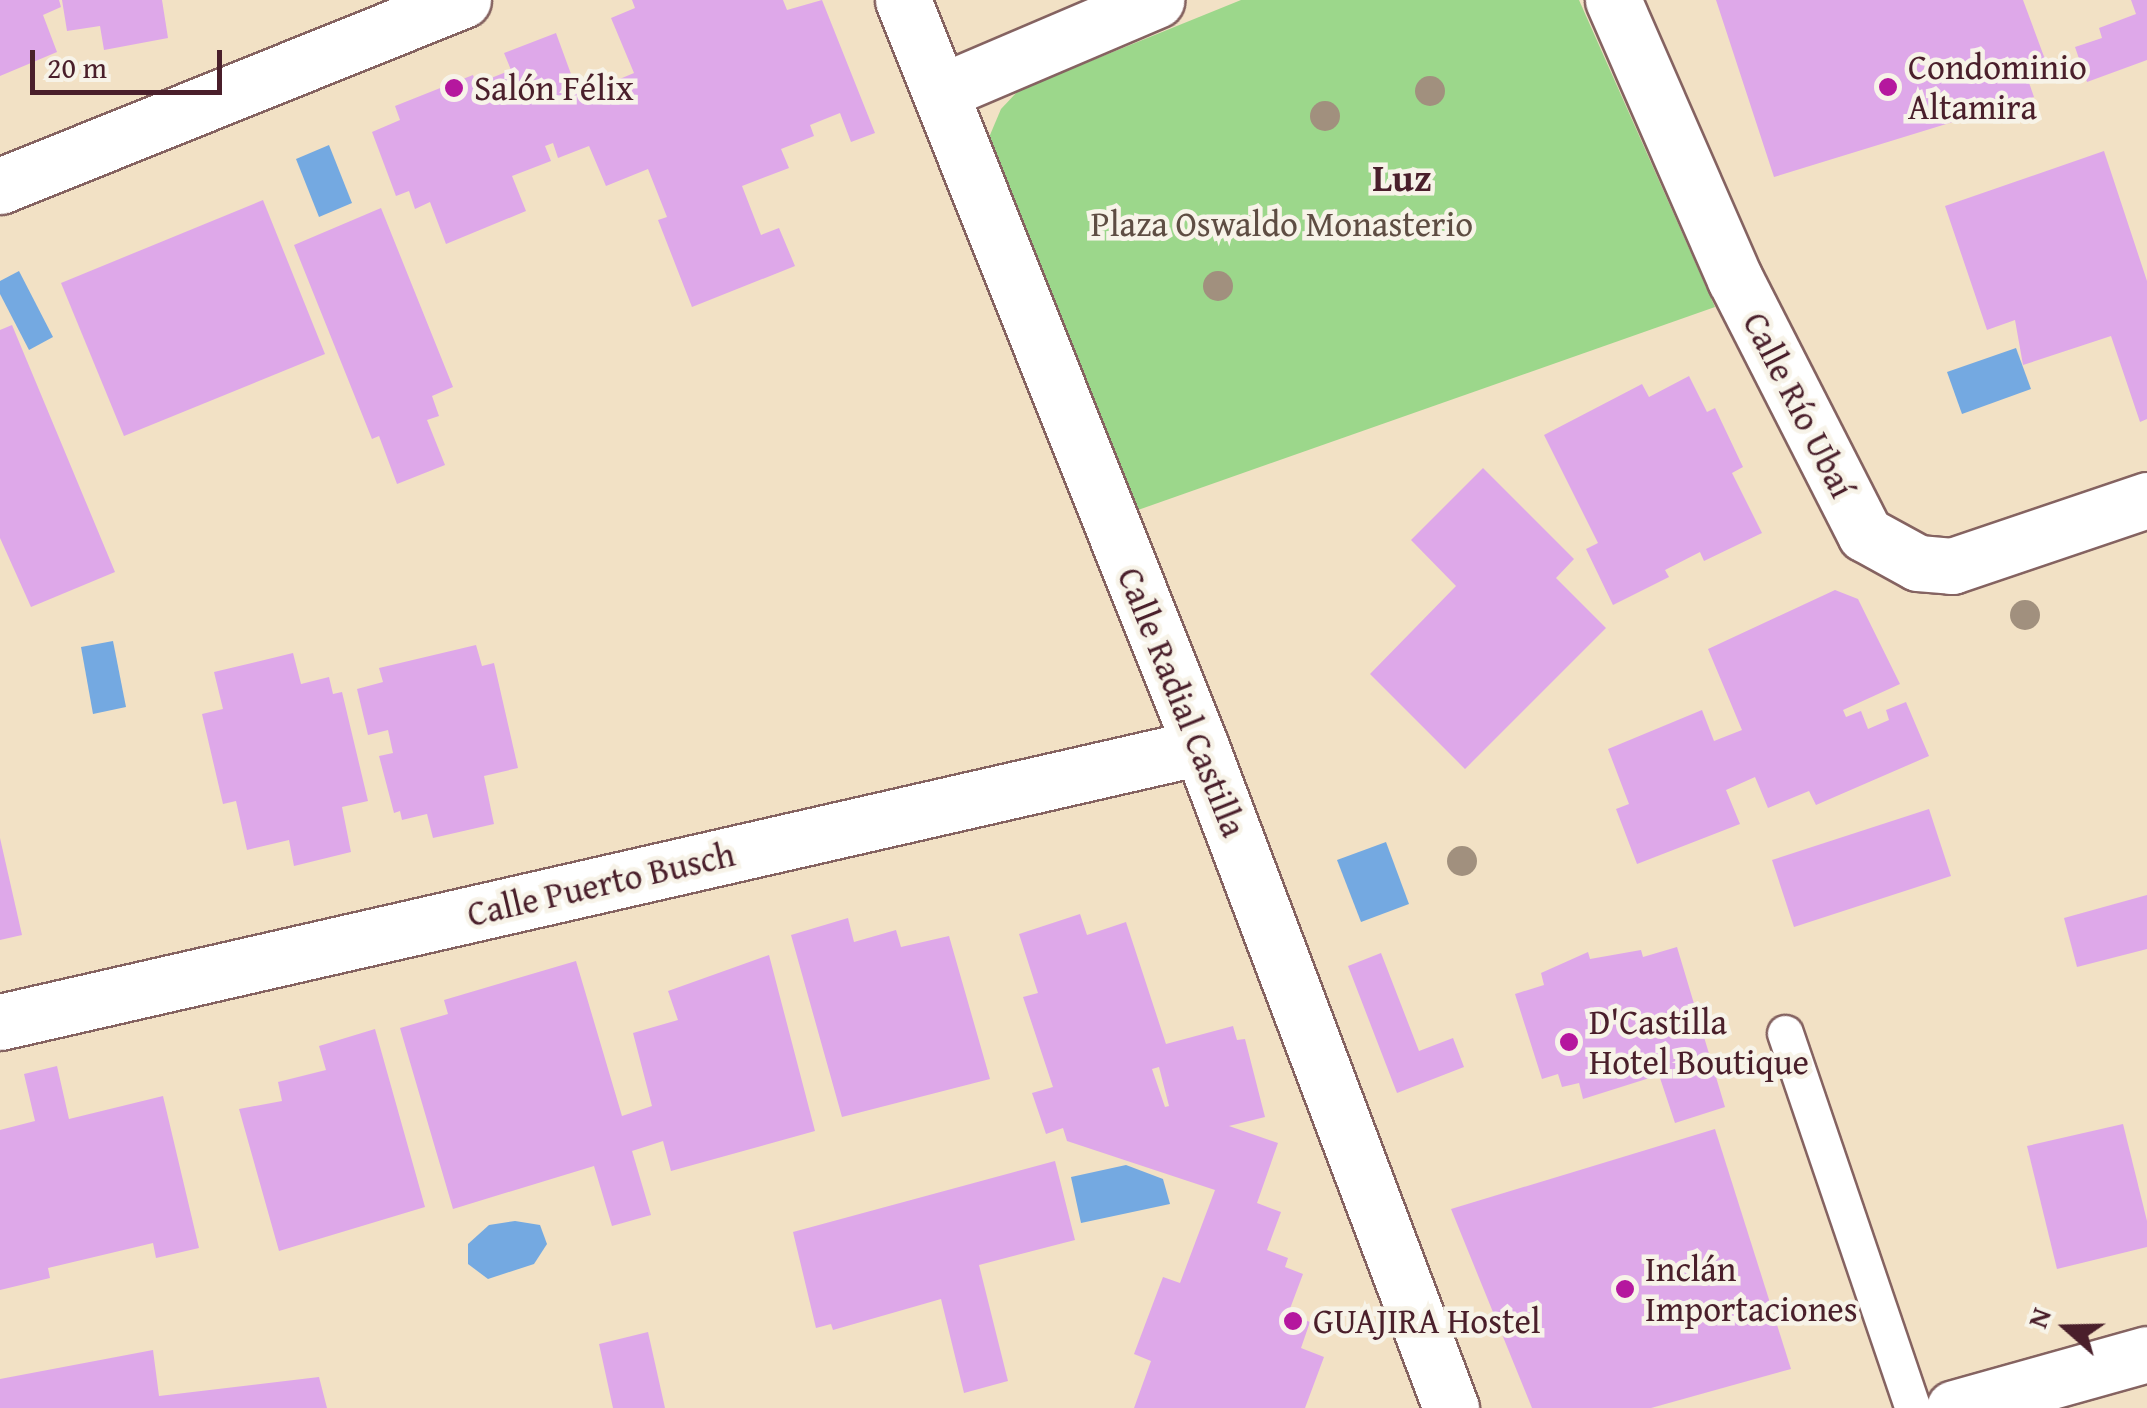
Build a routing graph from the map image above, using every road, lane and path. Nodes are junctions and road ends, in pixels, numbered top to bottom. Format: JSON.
{"nodes":[{"id":1,"x":464,"y":0,"type":"edge"},
{"id":2,"x":904,"y":0,"type":"edge"},
{"id":3,"x":1156,"y":0,"type":"edge"},
{"id":4,"x":1613,"y":0,"type":"edge"},
{"id":5,"x":943,"y":91,"type":"junction"},
{"id":6,"x":0,"y":186,"type":"edge"},
{"id":7,"x":2147,"y":500,"type":"edge"},
{"id":8,"x":1202,"y":746,"type":"junction"},
{"id":9,"x":0,"y":1022,"type":"edge"},
{"id":10,"x":1785,"y":1032,"type":"dead end"},
{"id":11,"x":2147,"y":1354,"type":"edge"},
{"id":12,"x":1451,"y":1408,"type":"edge"},
{"id":13,"x":1913,"y":1408,"type":"edge"},
{"id":14,"x":1954,"y":1408,"type":"edge"}],
"edges":[{"from":1,"to":6,"type":"main road"},
{"from":2,"to":5,"type":"main road","name":"Calle Radial Castilla"},
{"from":3,"to":5,"type":"main road"},
{"from":4,"to":7,"type":"main road","name":"Calle Río Ubaí"},
{"from":5,"to":8,"type":"main road","name":"Calle Radial Castilla"},
{"from":8,"to":9,"type":"main road","name":"Calle Puerto Busch"},
{"from":8,"to":12,"type":"main road","name":"Calle Radial Castilla"},
{"from":10,"to":13,"type":"lane"},
{"from":11,"to":14,"type":"main road"}]}
